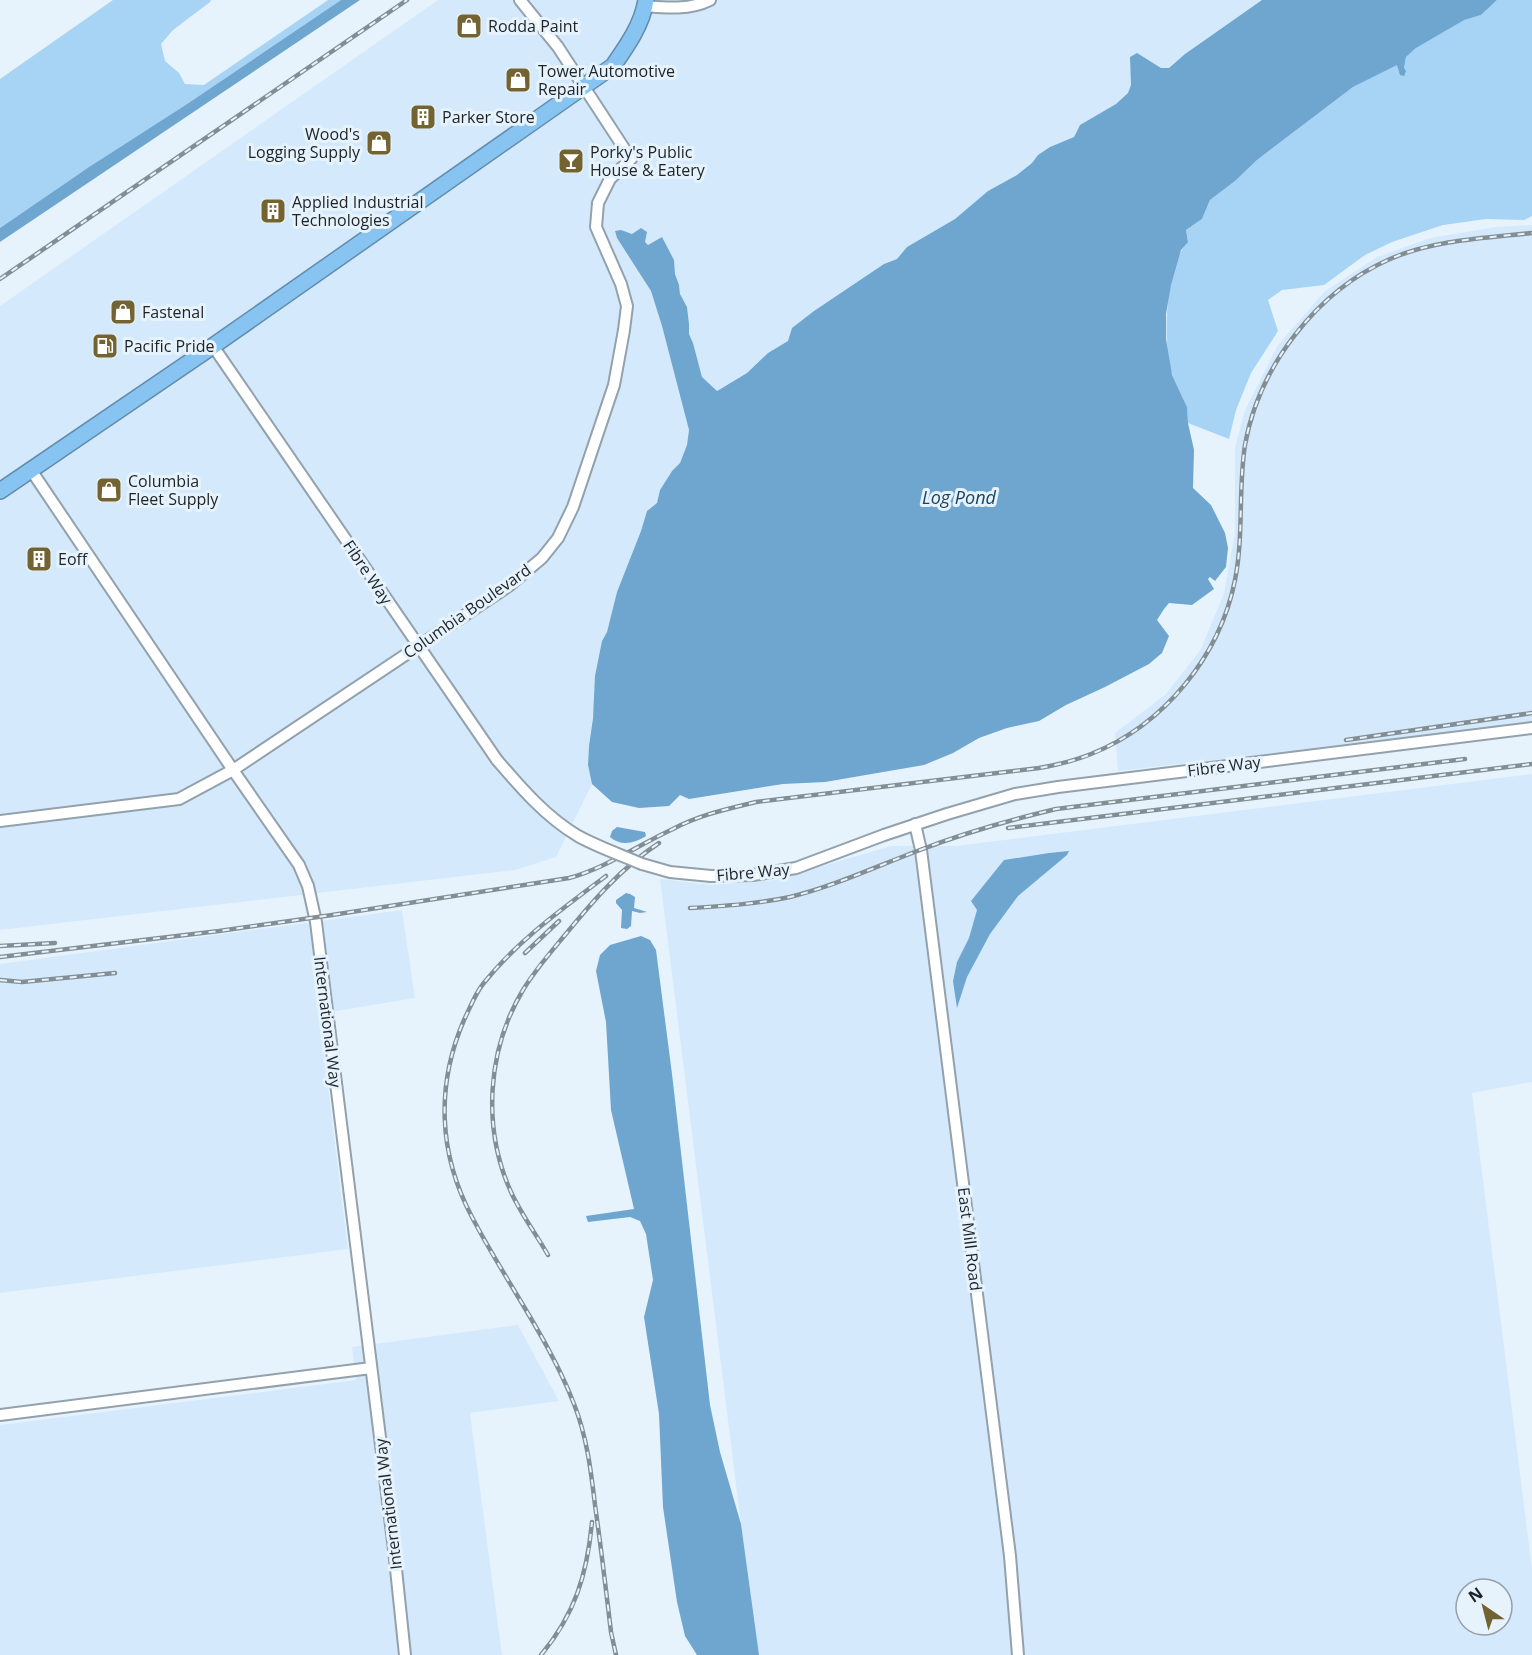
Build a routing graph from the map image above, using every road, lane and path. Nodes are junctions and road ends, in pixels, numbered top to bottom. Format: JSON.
{"nodes":[{"id":1,"x":520,"y":0,"type":"edge"},
{"id":2,"x":710,"y":0,"type":"edge"},
{"id":3,"x":645,"y":3,"type":"edge"},
{"id":4,"x":583,"y":88,"type":"junction"},
{"id":5,"x":213,"y":346,"type":"junction"},
{"id":6,"x":31,"y":470,"type":"junction"},
{"id":7,"x":0,"y":491,"type":"edge"},
{"id":8,"x":419,"y":646,"type":"junction"},
{"id":9,"x":1532,"y":728,"type":"edge"},
{"id":10,"x":233,"y":770,"type":"junction"},
{"id":11,"x":0,"y":821,"type":"edge"},
{"id":12,"x":915,"y":824,"type":"junction"},
{"id":13,"x":371,"y":1368,"type":"junction"},
{"id":14,"x":0,"y":1415,"type":"edge"},
{"id":15,"x":405,"y":1655,"type":"edge"},
{"id":16,"x":1018,"y":1655,"type":"edge"}],
"edges":[{"from":1,"to":4,"type":"street"},
{"from":2,"to":3,"type":"street"},
{"from":3,"to":4,"type":"highway"},
{"from":4,"to":5,"type":"highway"},
{"from":4,"to":8,"type":"street","name":"Columbia Boulevard"},
{"from":5,"to":6,"type":"highway"},
{"from":5,"to":8,"type":"street","name":"Fibre Way"},
{"from":6,"to":7,"type":"highway"},
{"from":6,"to":10,"type":"street","name":"International Way"},
{"from":8,"to":10,"type":"street","name":"Columbia Boulevard"},
{"from":8,"to":12,"type":"street","name":"Fibre Way","bridge":true},
{"from":9,"to":12,"type":"street","name":"Fibre Way"},
{"from":10,"to":11,"type":"street","name":"Columbia Boulevard"},
{"from":10,"to":13,"type":"street","name":"International Way"},
{"from":12,"to":16,"type":"street","name":"East Mill Road"},
{"from":13,"to":14,"type":"street"},
{"from":13,"to":15,"type":"street","name":"International Way"}]}
